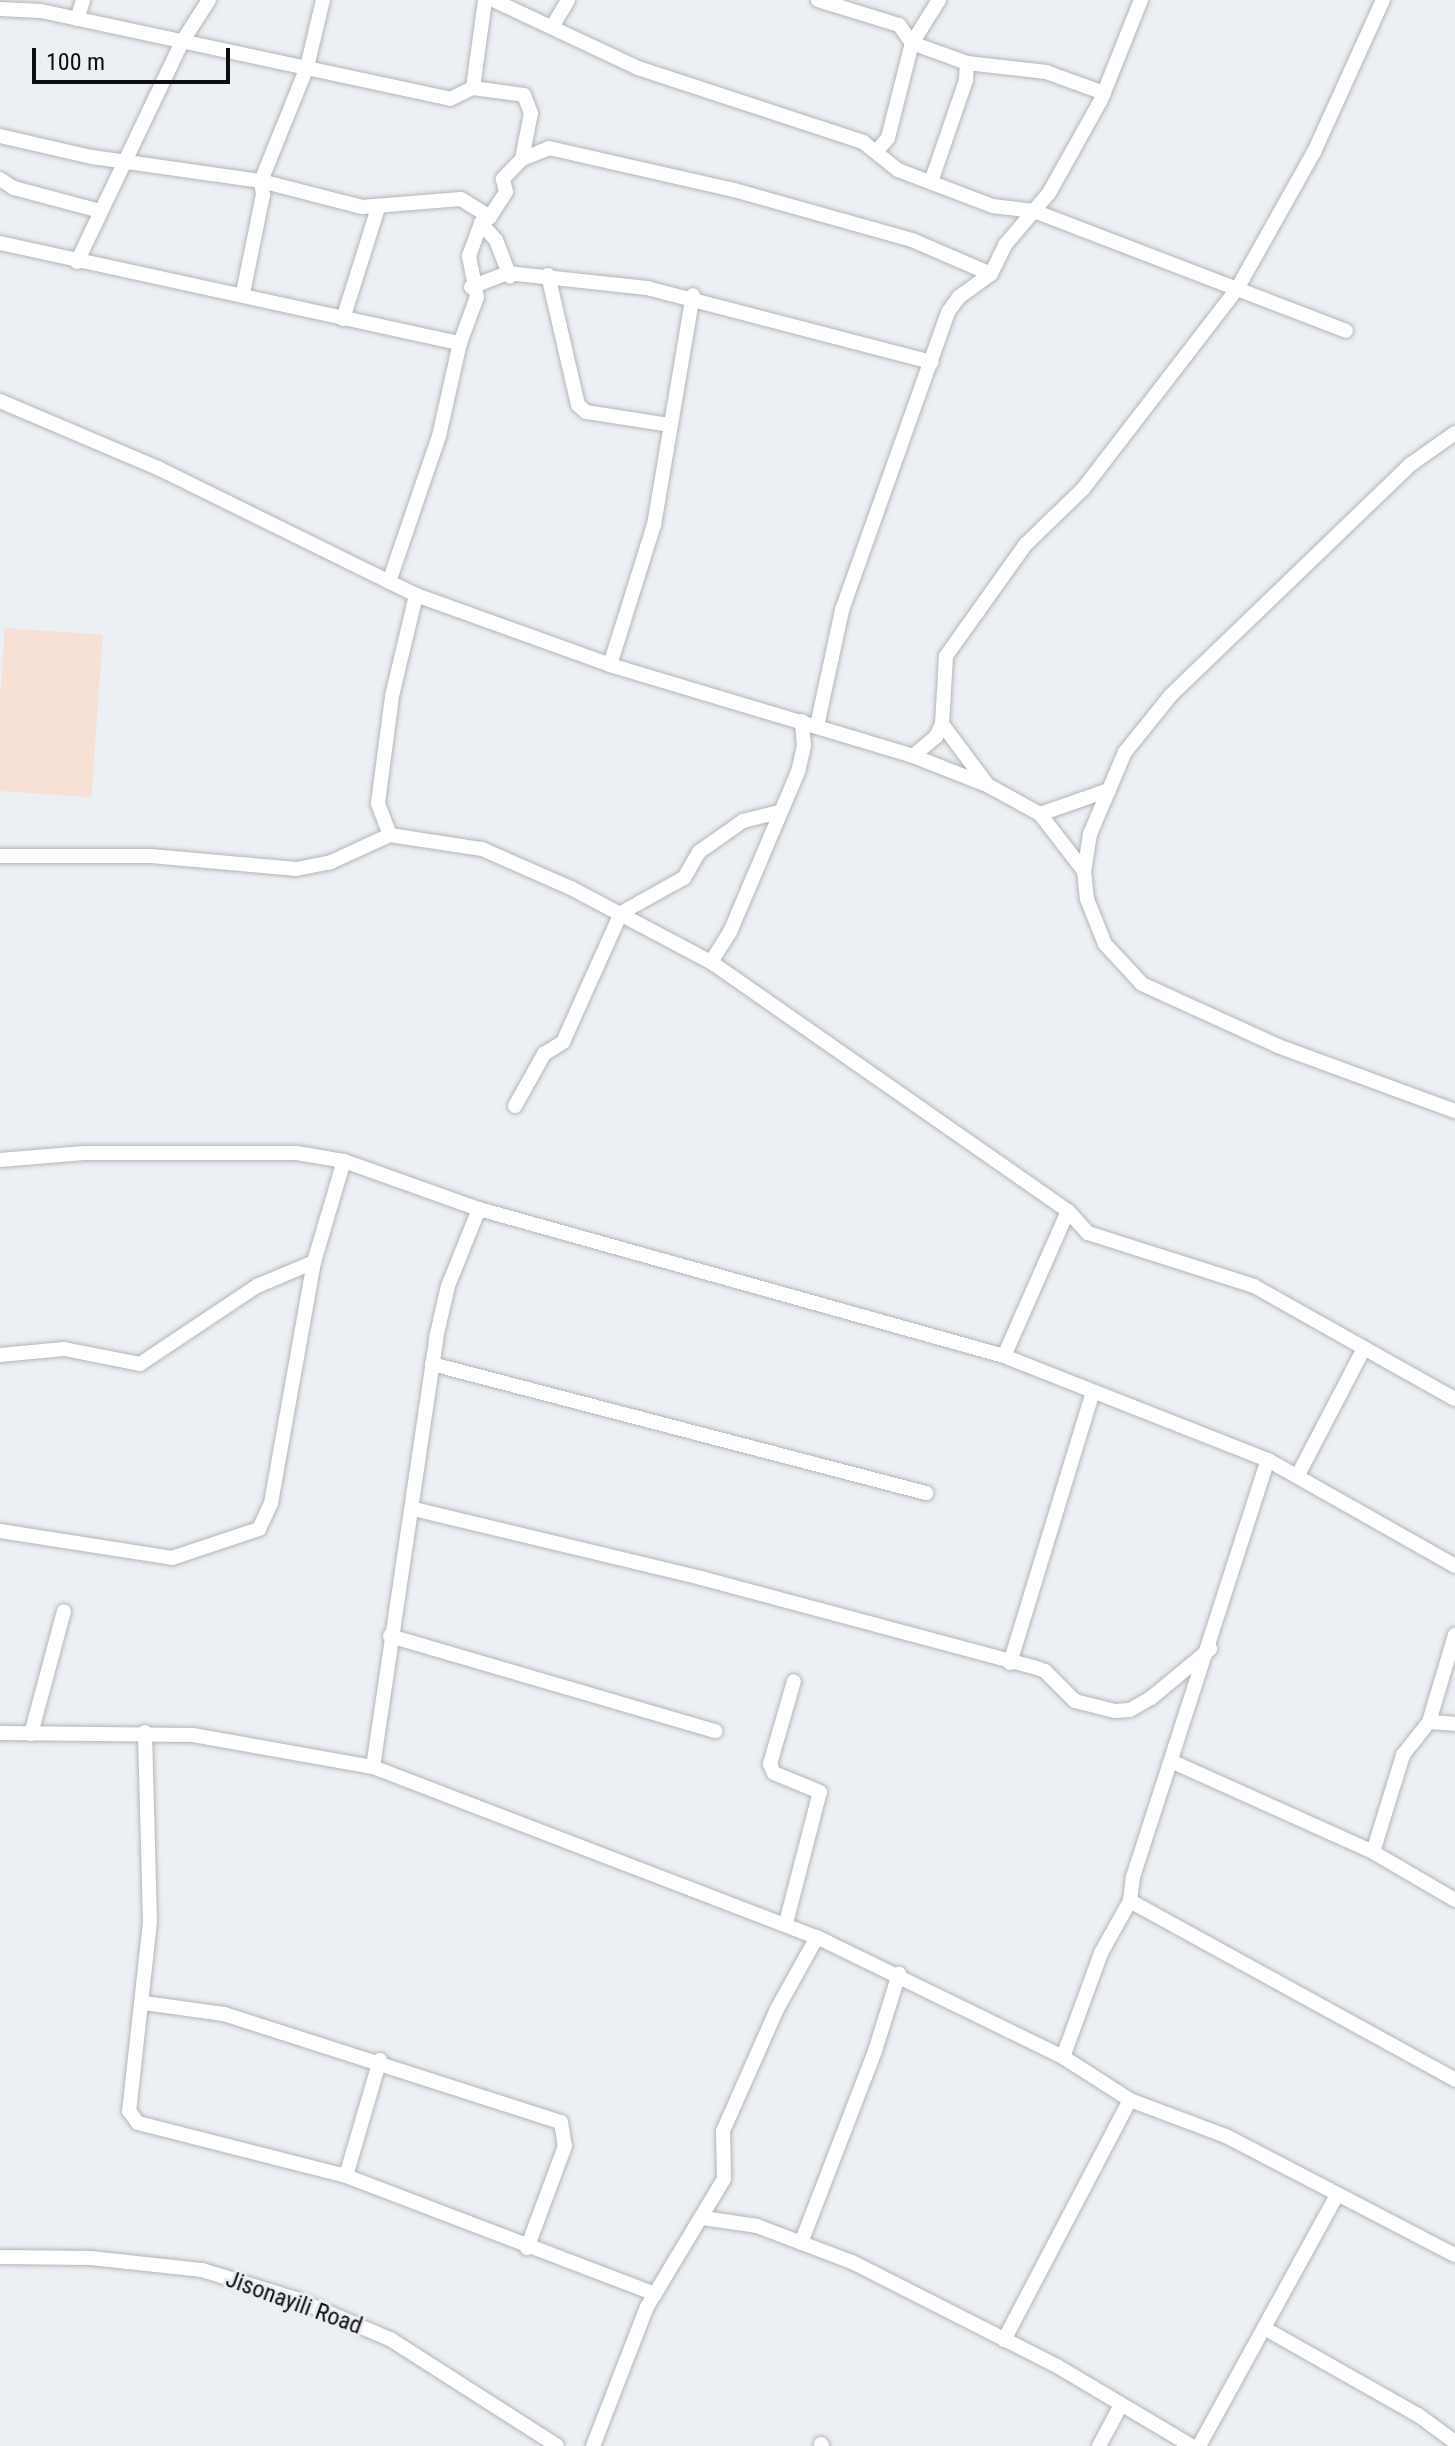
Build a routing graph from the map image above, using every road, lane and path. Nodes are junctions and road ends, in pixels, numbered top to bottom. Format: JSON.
{"nodes":[{"id":1,"x":83,"y":0,"type":"edge"},
{"id":2,"x":209,"y":0,"type":"edge"},
{"id":3,"x":323,"y":0,"type":"edge"},
{"id":4,"x":485,"y":0,"type":"edge"},
{"id":5,"x":493,"y":0,"type":"edge"},
{"id":6,"x":568,"y":0,"type":"edge"},
{"id":7,"x":818,"y":0,"type":"edge"},
{"id":8,"x":939,"y":0,"type":"edge"},
{"id":9,"x":1141,"y":0,"type":"edge"},
{"id":10,"x":1383,"y":0,"type":"edge"},
{"id":11,"x":0,"y":9,"type":"edge"},
{"id":12,"x":77,"y":19,"type":"junction"},
{"id":13,"x":552,"y":27,"type":"junction"},
{"id":14,"x":182,"y":42,"type":"junction"},
{"id":15,"x":912,"y":43,"type":"junction"},
{"id":16,"x":967,"y":63,"type":"junction"},
{"id":17,"x":307,"y":67,"type":"junction"},
{"id":18,"x":473,"y":88,"type":"junction"},
{"id":19,"x":1104,"y":93,"type":"junction"},
{"id":20,"x":0,"y":136,"type":"edge"},
{"id":21,"x":876,"y":152,"type":"junction"},
{"id":22,"x":522,"y":159,"type":"junction"},
{"id":23,"x":122,"y":162,"type":"junction"},
{"id":24,"x":0,"y":179,"type":"edge"},
{"id":25,"x":932,"y":179,"type":"junction"},
{"id":26,"x":261,"y":181,"type":"junction"},
{"id":27,"x":378,"y":208,"type":"junction"},
{"id":28,"x":100,"y":211,"type":"junction"},
{"id":29,"x":1034,"y":211,"type":"junction"},
{"id":30,"x":485,"y":220,"type":"junction"},
{"id":31,"x":0,"y":243,"type":"edge"},
{"id":32,"x":77,"y":262,"type":"junction"},
{"id":33,"x":991,"y":274,"type":"junction"},
{"id":34,"x":548,"y":275,"type":"junction"},
{"id":35,"x":510,"y":276,"type":"junction"},
{"id":36,"x":471,"y":287,"type":"junction"},
{"id":37,"x":1237,"y":289,"type":"junction"},
{"id":38,"x":243,"y":293,"type":"junction"},
{"id":39,"x":693,"y":295,"type":"junction"},
{"id":40,"x":343,"y":319,"type":"junction"},
{"id":41,"x":1346,"y":331,"type":"dead end"},
{"id":42,"x":460,"y":343,"type":"junction"},
{"id":43,"x":932,"y":362,"type":"junction"},
{"id":44,"x":0,"y":401,"type":"edge"},
{"id":45,"x":670,"y":425,"type":"junction"},
{"id":46,"x":1455,"y":433,"type":"edge"},
{"id":47,"x":389,"y":582,"type":"junction"},
{"id":48,"x":416,"y":595,"type":"junction"},
{"id":49,"x":610,"y":665,"type":"junction"},
{"id":50,"x":802,"y":721,"type":"junction"},
{"id":51,"x":942,"y":724,"type":"junction"},
{"id":52,"x":817,"y":726,"type":"junction"},
{"id":53,"x":913,"y":756,"type":"junction"},
{"id":54,"x":989,"y":786,"type":"junction"},
{"id":55,"x":1109,"y":790,"type":"junction"},
{"id":56,"x":378,"y":812,"type":"junction"},
{"id":57,"x":779,"y":812,"type":"junction"},
{"id":58,"x":1040,"y":814,"type":"junction"},
{"id":59,"x":390,"y":835,"type":"junction"},
{"id":60,"x":372,"y":843,"type":"junction"},
{"id":61,"x":0,"y":856,"type":"edge"},
{"id":62,"x":1084,"y":871,"type":"junction"},
{"id":63,"x":621,"y":913,"type":"junction"},
{"id":64,"x":711,"y":962,"type":"junction"},
{"id":65,"x":515,"y":1106,"type":"dead end"},
{"id":66,"x":1455,"y":1111,"type":"edge"},
{"id":67,"x":0,"y":1160,"type":"edge"},
{"id":68,"x":344,"y":1161,"type":"junction"},
{"id":69,"x":479,"y":1209,"type":"junction"},
{"id":70,"x":1068,"y":1211,"type":"junction"},
{"id":71,"x":314,"y":1262,"type":"junction"},
{"id":72,"x":1364,"y":1348,"type":"junction"},
{"id":73,"x":0,"y":1355,"type":"edge"},
{"id":74,"x":1004,"y":1356,"type":"junction"},
{"id":75,"x":432,"y":1364,"type":"junction"},
{"id":76,"x":1093,"y":1392,"type":"junction"},
{"id":77,"x":1455,"y":1399,"type":"edge"},
{"id":78,"x":1268,"y":1460,"type":"junction"},
{"id":79,"x":1298,"y":1475,"type":"junction"},
{"id":80,"x":926,"y":1493,"type":"dead end"},
{"id":81,"x":414,"y":1509,"type":"junction"},
{"id":82,"x":0,"y":1531,"type":"edge"},
{"id":83,"x":1455,"y":1566,"type":"edge"},
{"id":84,"x":64,"y":1611,"type":"dead end"},
{"id":85,"x":1455,"y":1635,"type":"edge"},
{"id":86,"x":390,"y":1636,"type":"junction"},
{"id":87,"x":1210,"y":1649,"type":"junction"},
{"id":88,"x":1010,"y":1663,"type":"junction"},
{"id":89,"x":794,"y":1681,"type":"dead end"},
{"id":90,"x":1429,"y":1722,"type":"junction"},
{"id":91,"x":1455,"y":1724,"type":"edge"},
{"id":92,"x":715,"y":1731,"type":"dead end"},
{"id":93,"x":145,"y":1732,"type":"junction"},
{"id":94,"x":0,"y":1733,"type":"edge"},
{"id":95,"x":31,"y":1734,"type":"junction"},
{"id":96,"x":1173,"y":1762,"type":"junction"},
{"id":97,"x":373,"y":1767,"type":"junction"},
{"id":98,"x":1373,"y":1852,"type":"junction"},
{"id":99,"x":1455,"y":1900,"type":"edge"},
{"id":100,"x":1130,"y":1901,"type":"junction"},
{"id":101,"x":786,"y":1923,"type":"junction"},
{"id":102,"x":817,"y":1937,"type":"junction"},
{"id":103,"x":899,"y":1974,"type":"junction"},
{"id":104,"x":144,"y":2003,"type":"junction"},
{"id":105,"x":1063,"y":2057,"type":"junction"},
{"id":106,"x":380,"y":2060,"type":"junction"},
{"id":107,"x":1455,"y":2080,"type":"edge"},
{"id":108,"x":1130,"y":2100,"type":"junction"},
{"id":109,"x":346,"y":2176,"type":"junction"},
{"id":110,"x":1337,"y":2195,"type":"junction"},
{"id":111,"x":703,"y":2218,"type":"junction"},
{"id":112,"x":801,"y":2243,"type":"junction"},
{"id":113,"x":527,"y":2248,"type":"junction"},
{"id":114,"x":1455,"y":2254,"type":"edge"},
{"id":115,"x":0,"y":2257,"type":"edge"},
{"id":116,"x":655,"y":2294,"type":"junction"},
{"id":117,"x":1264,"y":2328,"type":"junction"},
{"id":118,"x":1004,"y":2340,"type":"junction"},
{"id":119,"x":1121,"y":2405,"type":"junction"},
{"id":120,"x":1455,"y":2442,"type":"edge"},
{"id":121,"x":557,"y":2446,"type":"edge"},
{"id":122,"x":593,"y":2446,"type":"edge"},
{"id":123,"x":1099,"y":2446,"type":"edge"},
{"id":124,"x":1192,"y":2446,"type":"edge"},
{"id":125,"x":1199,"y":2446,"type":"edge"}],
"edges":[{"from":1,"to":12,"type":"street"},
{"from":2,"to":14,"type":"street"},
{"from":3,"to":17,"type":"street"},
{"from":4,"to":18,"type":"street"},
{"from":5,"to":13,"type":"street"},
{"from":6,"to":13,"type":"street"},
{"from":7,"to":15,"type":"street"},
{"from":8,"to":15,"type":"street"},
{"from":9,"to":19,"type":"street"},
{"from":10,"to":37,"type":"street"},
{"from":11,"to":12,"type":"street"},
{"from":12,"to":14,"type":"street"},
{"from":13,"to":21,"type":"street"},
{"from":14,"to":17,"type":"street"},
{"from":14,"to":23,"type":"street"},
{"from":15,"to":16,"type":"street"},
{"from":15,"to":21,"type":"street"},
{"from":16,"to":19,"type":"street"},
{"from":16,"to":25,"type":"street"},
{"from":17,"to":18,"type":"street"},
{"from":17,"to":26,"type":"street"},
{"from":18,"to":22,"type":"street"},
{"from":19,"to":29,"type":"street"},
{"from":20,"to":23,"type":"street"},
{"from":21,"to":25,"type":"street"},
{"from":22,"to":30,"type":"street"},
{"from":22,"to":33,"type":"street"},
{"from":23,"to":26,"type":"street"},
{"from":23,"to":28,"type":"street"},
{"from":24,"to":28,"type":"street"},
{"from":25,"to":29,"type":"street"},
{"from":26,"to":27,"type":"street"},
{"from":26,"to":38,"type":"street"},
{"from":27,"to":30,"type":"street"},
{"from":27,"to":40,"type":"street"},
{"from":28,"to":32,"type":"street"},
{"from":29,"to":33,"type":"street"},
{"from":29,"to":37,"type":"street"},
{"from":30,"to":35,"type":"street"},
{"from":30,"to":36,"type":"street"},
{"from":31,"to":32,"type":"street"},
{"from":32,"to":38,"type":"street"},
{"from":33,"to":43,"type":"street"},
{"from":34,"to":35,"type":"street"},
{"from":34,"to":39,"type":"street"},
{"from":34,"to":45,"type":"street"},
{"from":35,"to":36,"type":"street"},
{"from":36,"to":42,"type":"street"},
{"from":37,"to":41,"type":"street"},
{"from":37,"to":51,"type":"street"},
{"from":38,"to":40,"type":"street"},
{"from":39,"to":43,"type":"street"},
{"from":39,"to":45,"type":"street"},
{"from":40,"to":42,"type":"street"},
{"from":42,"to":47,"type":"street"},
{"from":43,"to":52,"type":"street"},
{"from":44,"to":47,"type":"street"},
{"from":45,"to":49,"type":"street"},
{"from":46,"to":55,"type":"street"},
{"from":47,"to":48,"type":"street"},
{"from":48,"to":49,"type":"street"},
{"from":48,"to":56,"type":"street"},
{"from":49,"to":50,"type":"street"},
{"from":50,"to":52,"type":"street"},
{"from":50,"to":57,"type":"street"},
{"from":51,"to":53,"type":"street"},
{"from":51,"to":54,"type":"street"},
{"from":52,"to":53,"type":"street"},
{"from":53,"to":54,"type":"street"},
{"from":54,"to":58,"type":"street"},
{"from":55,"to":58,"type":"street"},
{"from":55,"to":62,"type":"street"},
{"from":56,"to":59,"type":"street"},
{"from":56,"to":60,"type":"street"},
{"from":57,"to":63,"type":"street"},
{"from":57,"to":64,"type":"street"},
{"from":58,"to":62,"type":"street"},
{"from":59,"to":60,"type":"street"},
{"from":59,"to":63,"type":"street"},
{"from":60,"to":61,"type":"street"},
{"from":62,"to":66,"type":"street"},
{"from":63,"to":64,"type":"street"},
{"from":63,"to":65,"type":"street"},
{"from":64,"to":70,"type":"street"},
{"from":67,"to":68,"type":"street"},
{"from":68,"to":69,"type":"street"},
{"from":68,"to":71,"type":"street"},
{"from":69,"to":74,"type":"street"},
{"from":69,"to":75,"type":"street"},
{"from":70,"to":72,"type":"street"},
{"from":70,"to":74,"type":"street"},
{"from":71,"to":73,"type":"street"},
{"from":71,"to":82,"type":"street"},
{"from":72,"to":77,"type":"street"},
{"from":72,"to":79,"type":"street"},
{"from":74,"to":76,"type":"street"},
{"from":75,"to":80,"type":"street"},
{"from":75,"to":81,"type":"street"},
{"from":76,"to":78,"type":"street"},
{"from":76,"to":88,"type":"street"},
{"from":78,"to":79,"type":"street"},
{"from":78,"to":87,"type":"street"},
{"from":79,"to":83,"type":"street"},
{"from":81,"to":86,"type":"street"},
{"from":81,"to":88,"type":"street"},
{"from":84,"to":95,"type":"street"},
{"from":85,"to":90,"type":"street"},
{"from":86,"to":92,"type":"street"},
{"from":86,"to":97,"type":"street"},
{"from":87,"to":88,"type":"street"},
{"from":87,"to":96,"type":"street"},
{"from":89,"to":101,"type":"street"},
{"from":90,"to":91,"type":"street"},
{"from":90,"to":98,"type":"street"},
{"from":93,"to":95,"type":"street"},
{"from":93,"to":97,"type":"street"},
{"from":93,"to":104,"type":"street"},
{"from":94,"to":95,"type":"street"},
{"from":96,"to":98,"type":"street"},
{"from":96,"to":100,"type":"street"},
{"from":97,"to":101,"type":"street"},
{"from":98,"to":99,"type":"street"},
{"from":100,"to":105,"type":"street"},
{"from":100,"to":107,"type":"street"},
{"from":101,"to":102,"type":"street"},
{"from":102,"to":103,"type":"street"},
{"from":102,"to":111,"type":"street"},
{"from":103,"to":105,"type":"street"},
{"from":103,"to":112,"type":"street"},
{"from":104,"to":106,"type":"street"},
{"from":104,"to":109,"type":"street"},
{"from":105,"to":108,"type":"street"},
{"from":106,"to":109,"type":"street"},
{"from":106,"to":113,"type":"street"},
{"from":108,"to":110,"type":"street"},
{"from":108,"to":118,"type":"street"},
{"from":109,"to":113,"type":"street"},
{"from":110,"to":114,"type":"street"},
{"from":110,"to":117,"type":"street"},
{"from":111,"to":112,"type":"street"},
{"from":111,"to":116,"type":"street"},
{"from":112,"to":118,"type":"street"},
{"from":113,"to":116,"type":"street"},
{"from":115,"to":121,"type":"street","name":"Jisonayili Road"},
{"from":116,"to":122,"type":"street"},
{"from":117,"to":120,"type":"street"},
{"from":117,"to":125,"type":"street"},
{"from":118,"to":119,"type":"street"},
{"from":119,"to":123,"type":"street"},
{"from":119,"to":124,"type":"street"}]}
